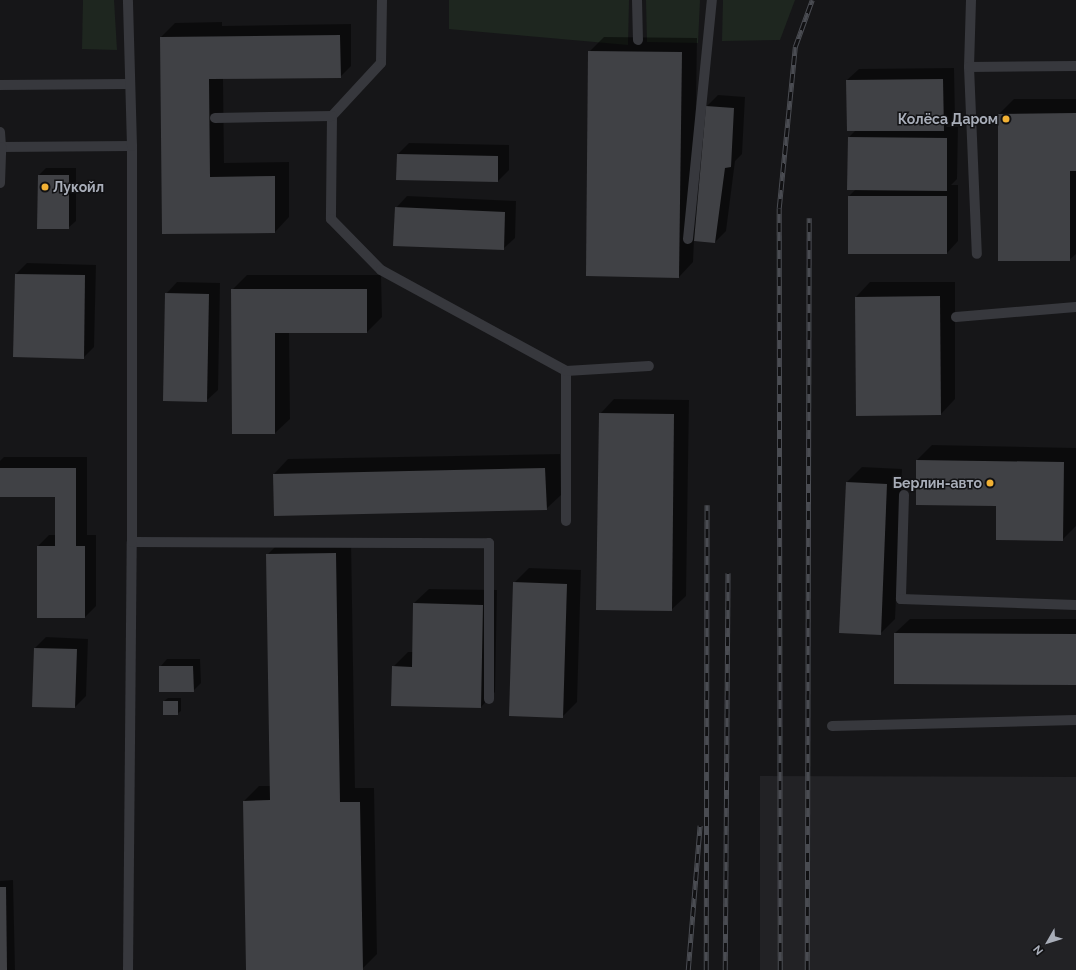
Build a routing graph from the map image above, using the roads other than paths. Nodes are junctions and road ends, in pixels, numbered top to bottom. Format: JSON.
{"nodes":[{"id":1,"x":128,"y":0,"type":"edge"},
{"id":2,"x":382,"y":0,"type":"edge"},
{"id":3,"x":637,"y":0,"type":"edge"},
{"id":4,"x":712,"y":0,"type":"edge"},
{"id":5,"x":971,"y":0,"type":"edge"},
{"id":6,"x":638,"y":40,"type":"dead end"},
{"id":7,"x":1076,"y":66,"type":"edge"},
{"id":8,"x":969,"y":67,"type":"junction"},
{"id":9,"x":130,"y":84,"type":"junction"},
{"id":10,"x":0,"y":85,"type":"edge"},
{"id":11,"x":332,"y":116,"type":"junction"},
{"id":12,"x":215,"y":118,"type":"dead end"},
{"id":13,"x":0,"y":132,"type":"edge"},
{"id":14,"x":132,"y":146,"type":"junction"},
{"id":15,"x":1,"y":147,"type":"edge"},
{"id":16,"x":0,"y":184,"type":"edge"},
{"id":17,"x":688,"y":239,"type":"dead end"},
{"id":18,"x":977,"y":254,"type":"dead end"},
{"id":19,"x":1076,"y":307,"type":"edge"},
{"id":20,"x":956,"y":317,"type":"dead end"},
{"id":21,"x":649,"y":366,"type":"dead end"},
{"id":22,"x":566,"y":371,"type":"junction"},
{"id":23,"x":904,"y":495,"type":"dead end"},
{"id":24,"x":566,"y":521,"type":"dead end"},
{"id":25,"x":132,"y":542,"type":"junction"},
{"id":26,"x":1076,"y":605,"type":"edge"},
{"id":27,"x":489,"y":699,"type":"dead end"},
{"id":28,"x":1076,"y":720,"type":"edge"},
{"id":29,"x":832,"y":726,"type":"dead end"},
{"id":30,"x":128,"y":970,"type":"edge"}],
"edges":[{"from":1,"to":9,"type":"lane"},
{"from":2,"to":11,"type":"lane"},
{"from":3,"to":6,"type":"lane"},
{"from":4,"to":17,"type":"lane"},
{"from":5,"to":8,"type":"lane"},
{"from":7,"to":8,"type":"lane"},
{"from":8,"to":18,"type":"lane"},
{"from":9,"to":10,"type":"lane"},
{"from":9,"to":14,"type":"lane"},
{"from":11,"to":12,"type":"lane"},
{"from":11,"to":22,"type":"lane"},
{"from":13,"to":15,"type":"lane"},
{"from":14,"to":15,"type":"lane"},
{"from":14,"to":25,"type":"lane"},
{"from":15,"to":16,"type":"lane"},
{"from":19,"to":20,"type":"lane"},
{"from":21,"to":22,"type":"lane"},
{"from":22,"to":24,"type":"lane"},
{"from":23,"to":26,"type":"lane"},
{"from":25,"to":27,"type":"lane"},
{"from":25,"to":30,"type":"lane"},
{"from":28,"to":29,"type":"lane"}]}
